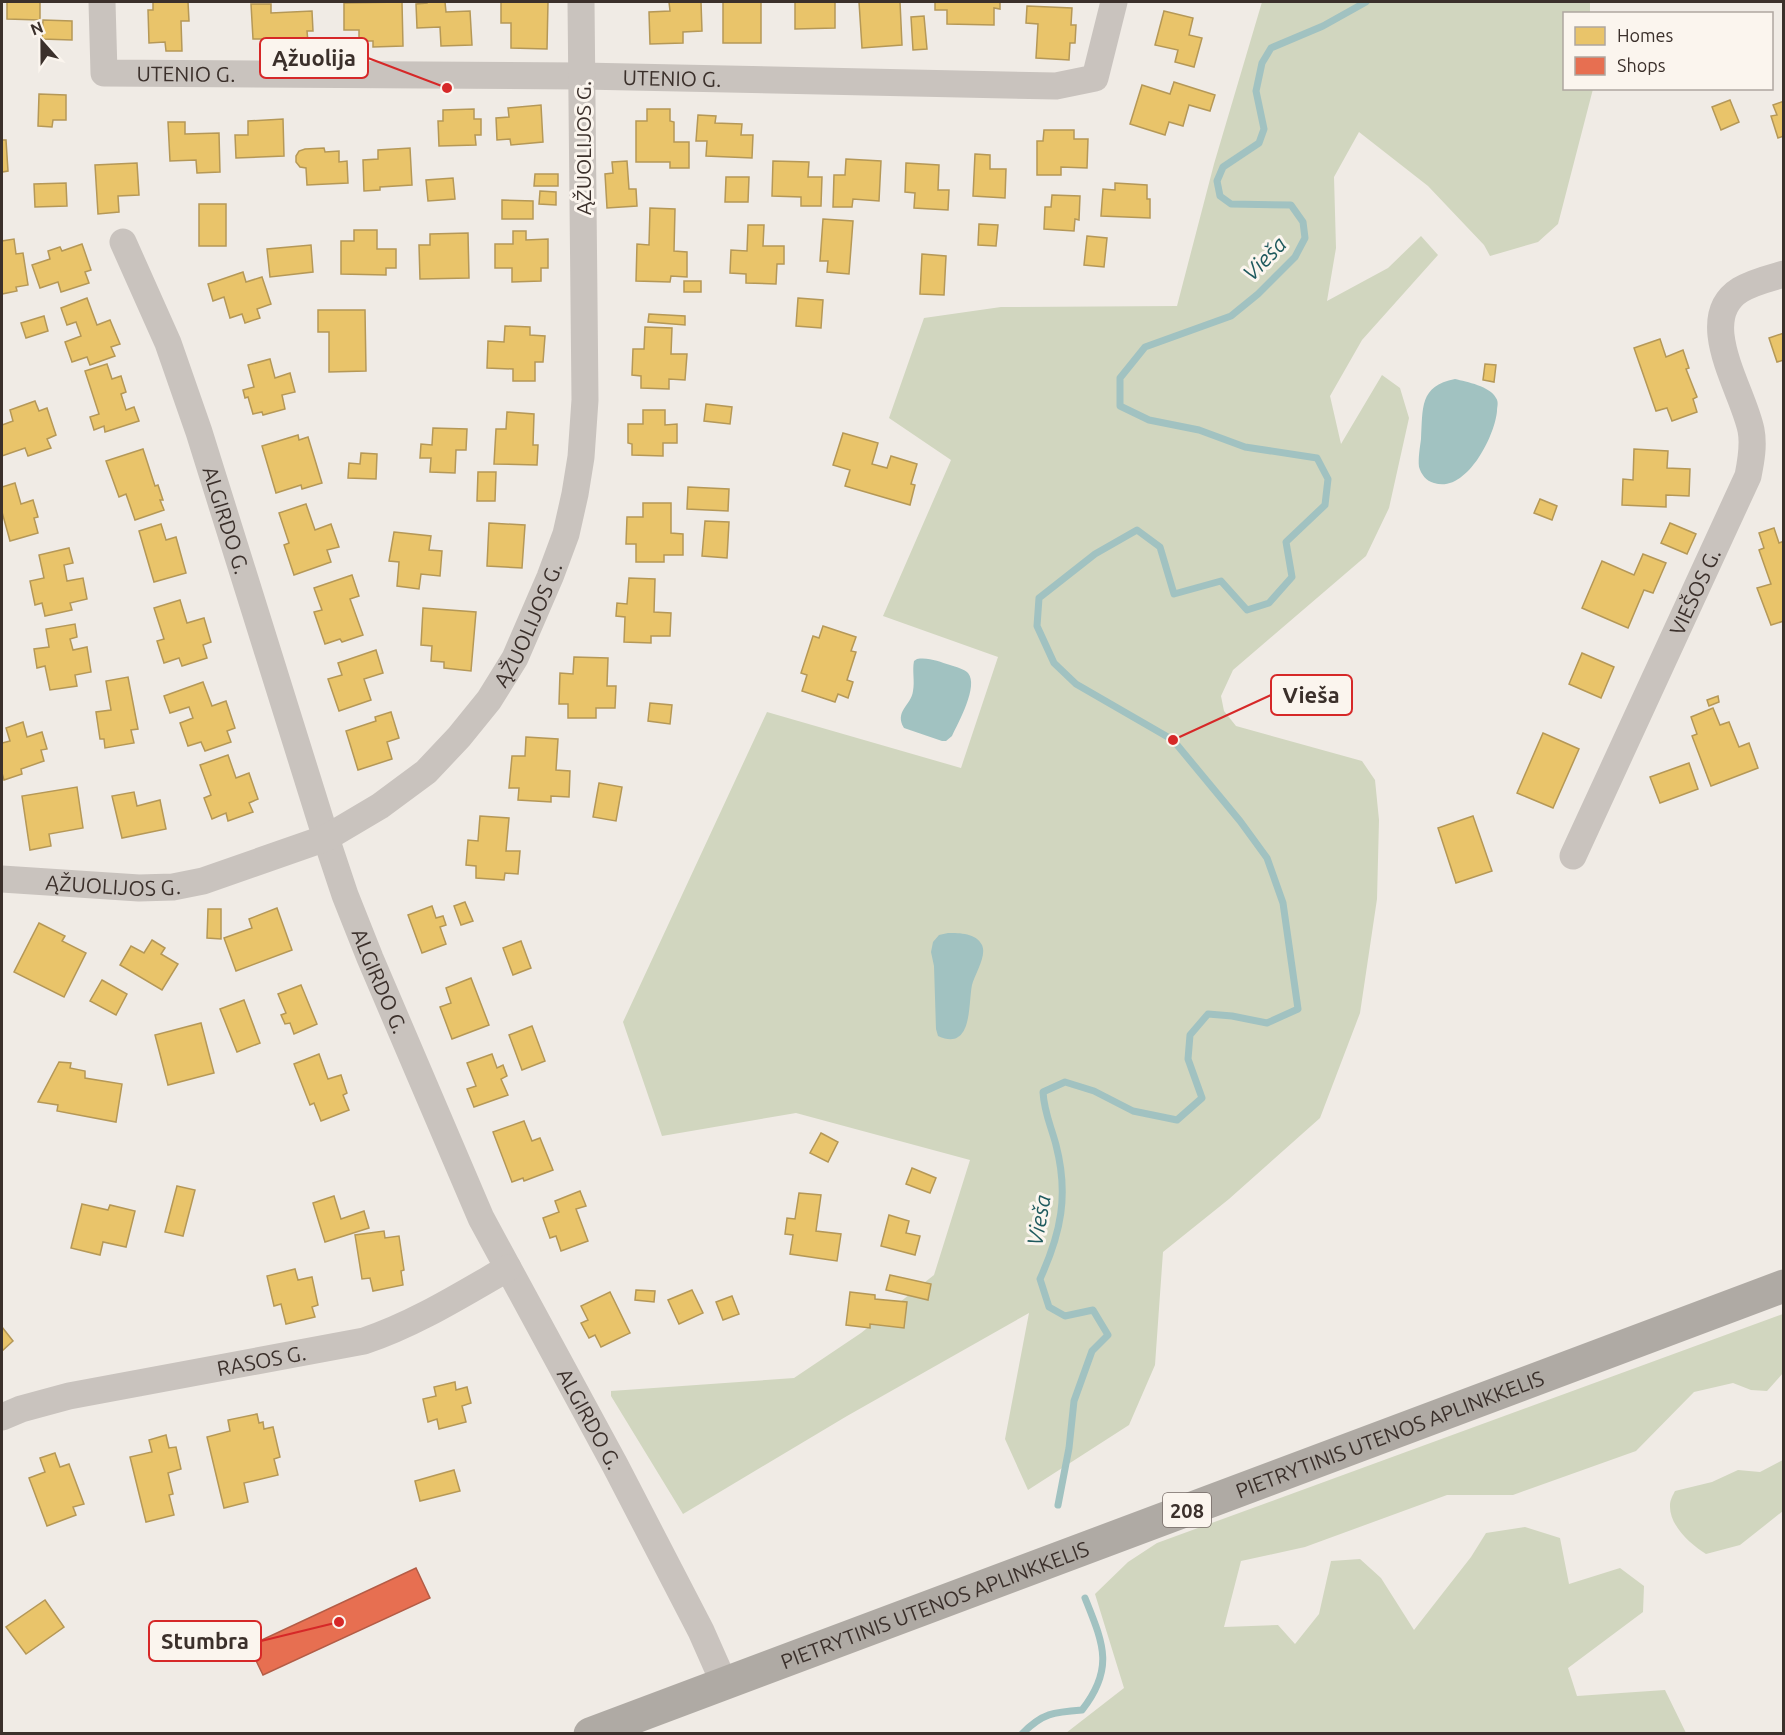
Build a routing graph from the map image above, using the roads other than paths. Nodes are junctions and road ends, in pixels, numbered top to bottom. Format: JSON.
{"nodes":[{"id":1,"x":102,"y":2,"type":"edge"},
{"id":2,"x":581,"y":2,"type":"edge"},
{"id":3,"x":1114,"y":2,"type":"edge"},
{"id":4,"x":582,"y":76,"type":"junction"},
{"id":5,"x":123,"y":242,"type":"dead end"},
{"id":6,"x":1784,"y":274,"type":"edge"},
{"id":7,"x":326,"y":838,"type":"junction"},
{"id":8,"x":1573,"y":856,"type":"dead end"},
{"id":9,"x":2,"y":879,"type":"edge"},
{"id":10,"x":508,"y":1268,"type":"junction"},
{"id":11,"x":1784,"y":1286,"type":"edge"},
{"id":12,"x":2,"y":1417,"type":"edge"},
{"id":13,"x":724,"y":1683,"type":"junction"},
{"id":14,"x":590,"y":1734,"type":"edge"}],
"edges":[{"from":1,"to":4,"type":"street","name":"UTENIO G."},
{"from":2,"to":4,"type":"street","name":"ĄŽUOLIJOS G."},
{"from":3,"to":4,"type":"street","name":"UTENIO G."},
{"from":4,"to":7,"type":"street","name":"ĄŽUOLIJOS G."},
{"from":5,"to":7,"type":"street","name":"ALGIRDO G."},
{"from":6,"to":8,"type":"street","name":"VIEŠOS G."},
{"from":7,"to":9,"type":"street","name":"ĄŽUOLIJOS G."},
{"from":7,"to":10,"type":"street","name":"ALGIRDO G."},
{"from":10,"to":12,"type":"street","name":"RASOS G."},
{"from":10,"to":13,"type":"street","name":"ALGIRDO G."},
{"from":11,"to":13,"type":"highway","name":"PIETRYTINIS UTENOS APLINKKELIS","number":"208"},
{"from":13,"to":14,"type":"highway","name":"PIETRYTINIS UTENOS APLINKKELIS","number":"208"}]}
